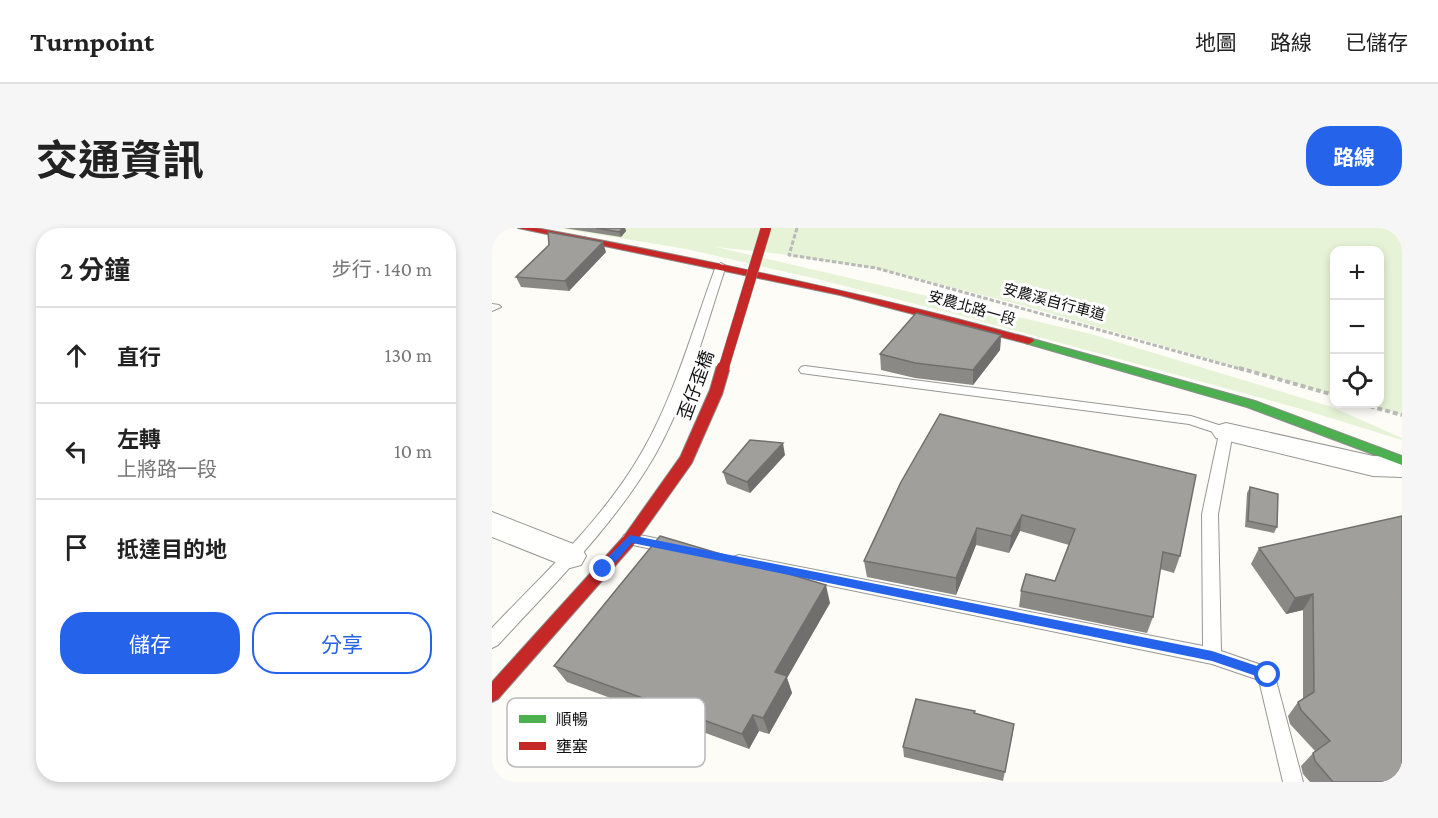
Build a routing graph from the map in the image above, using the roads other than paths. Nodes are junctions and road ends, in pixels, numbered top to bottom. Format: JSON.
{"nodes":[{"id":1,"x":522,"y":228,"type":"edge"},
{"id":2,"x":766,"y":228,"type":"edge"},
{"id":3,"x":722,"y":266,"type":"junction"},
{"id":4,"x":805,"y":370,"type":"dead end"},
{"id":5,"x":1226,"y":432,"type":"junction"},
{"id":6,"x":1402,"y":460,"type":"edge"},
{"id":7,"x":1402,"y":467,"type":"edge"},
{"id":8,"x":492,"y":524,"type":"edge"},
{"id":9,"x":630,"y":539,"type":"junction"},
{"id":10,"x":688,"y":551,"type":"edge"},
{"id":11,"x":570,"y":556,"type":"junction"},
{"id":12,"x":723,"y":558,"type":"edge"},
{"id":13,"x":492,"y":639,"type":"edge"},
{"id":14,"x":1212,"y":656,"type":"junction"},
{"id":15,"x":492,"y":694,"type":"edge"},
{"id":16,"x":1293,"y":782,"type":"edge"}],
"edges":[{"from":1,"to":3,"type":"street","name":"安農北路一段"},
{"from":2,"to":9,"type":"street","name":"歪仔歪橋","bridge":true},
{"from":3,"to":6,"type":"street","name":"安農北路一段"},
{"from":3,"to":11,"type":"lane"},
{"from":4,"to":5,"type":"lane"},
{"from":5,"to":7,"type":"street"},
{"from":5,"to":14,"type":"lane"},
{"from":8,"to":11,"type":"street"},
{"from":9,"to":10,"type":"lane"},
{"from":9,"to":15,"type":"street","name":"歪仔歪橋"},
{"from":11,"to":13,"type":"lane"},
{"from":12,"to":14,"type":"lane"},
{"from":14,"to":16,"type":"lane"}]}
